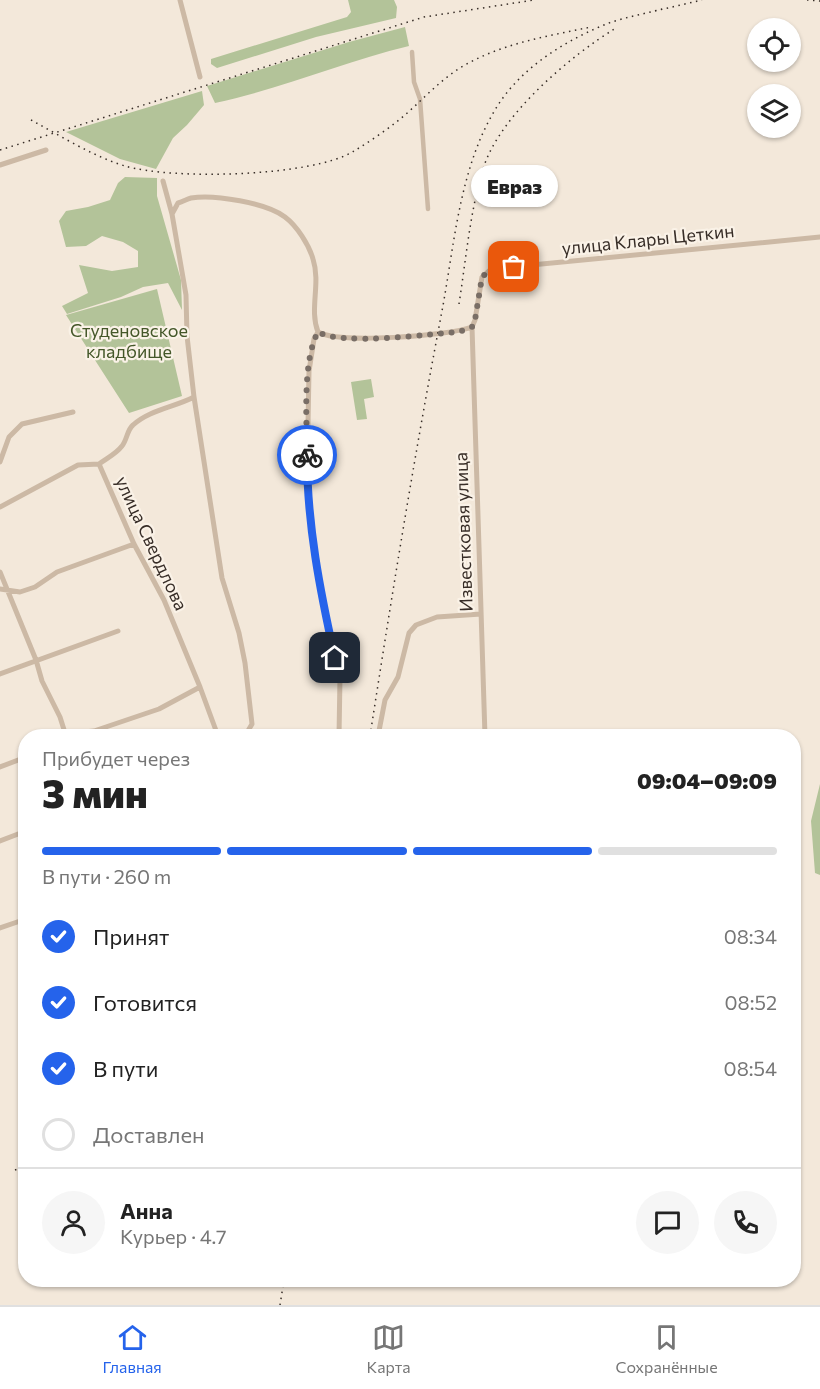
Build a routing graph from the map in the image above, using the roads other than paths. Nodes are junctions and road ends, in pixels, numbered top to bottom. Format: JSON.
{"nodes":[{"id":1,"x":180,"y":0,"type":"edge"},
{"id":2,"x":412,"y":52,"type":"dead end"},
{"id":3,"x":200,"y":77,"type":"dead end"},
{"id":4,"x":46,"y":150,"type":"dead end"},
{"id":5,"x":0,"y":165,"type":"edge"},
{"id":6,"x":163,"y":181,"type":"dead end"},
{"id":7,"x":428,"y":209,"type":"dead end"},
{"id":8,"x":172,"y":214,"type":"junction"},
{"id":9,"x":820,"y":237,"type":"edge"},
{"id":10,"x":482,"y":277,"type":"joint"},
{"id":11,"x":472,"y":327,"type":"junction"},
{"id":12,"x":318,"y":332,"type":"junction"},
{"id":13,"x":194,"y":397,"type":"junction"},
{"id":14,"x":73,"y":412,"type":"dead end"},
{"id":15,"x":0,"y":462,"type":"edge"},
{"id":16,"x":99,"y":464,"type":"junction"},
{"id":17,"x":0,"y":507,"type":"edge"},
{"id":18,"x":134,"y":544,"type":"junction"},
{"id":19,"x":0,"y":572,"type":"edge"},
{"id":20,"x":0,"y":589,"type":"edge"},
{"id":21,"x":8,"y":590,"type":"junction"},
{"id":22,"x":481,"y":614,"type":"junction"},
{"id":23,"x":118,"y":631,"type":"dead end"},
{"id":24,"x":36,"y":660,"type":"junction"},
{"id":25,"x":0,"y":674,"type":"edge"},
{"id":26,"x":200,"y":687,"type":"junction"},
{"id":27,"x":64,"y":729,"type":"edge"},
{"id":28,"x":100,"y":729,"type":"edge"},
{"id":29,"x":215,"y":729,"type":"edge"},
{"id":30,"x":249,"y":729,"type":"edge"},
{"id":31,"x":339,"y":729,"type":"edge"},
{"id":32,"x":379,"y":729,"type":"edge"},
{"id":33,"x":485,"y":729,"type":"edge"},
{"id":34,"x":18,"y":760,"type":"edge"},
{"id":35,"x":0,"y":766,"type":"edge"},
{"id":36,"x":18,"y":834,"type":"edge"},
{"id":37,"x":0,"y":841,"type":"edge"},
{"id":38,"x":18,"y":922,"type":"edge"},
{"id":39,"x":0,"y":928,"type":"edge"}],
"edges":[{"from":1,"to":3,"type":"street"},
{"from":2,"to":7,"type":"street"},
{"from":4,"to":5,"type":"street"},
{"from":6,"to":8,"type":"street"},
{"from":8,"to":12,"type":"street"},
{"from":8,"to":13,"type":"street"},
{"from":9,"to":10,"type":"street","name":"улица Клары Цеткин"},
{"from":10,"to":11,"type":"street","name":"Известковая улица"},
{"from":11,"to":12,"type":"street"},
{"from":11,"to":22,"type":"street","name":"Известковая улица"},
{"from":12,"to":31,"type":"street"},
{"from":13,"to":16,"type":"street"},
{"from":13,"to":30,"type":"street"},
{"from":14,"to":15,"type":"street"},
{"from":16,"to":17,"type":"street","name":"улица Свердлова"},
{"from":16,"to":18,"type":"street","name":"улица Свердлова"},
{"from":18,"to":21,"type":"street"},
{"from":18,"to":26,"type":"street","name":"улица Свердлова"},
{"from":19,"to":21,"type":"street"},
{"from":20,"to":21,"type":"street"},
{"from":21,"to":24,"type":"street"},
{"from":22,"to":32,"type":"street"},
{"from":22,"to":33,"type":"street","name":"Известковая улица"},
{"from":23,"to":24,"type":"street"},
{"from":24,"to":25,"type":"street"},
{"from":24,"to":27,"type":"street"},
{"from":26,"to":28,"type":"street"},
{"from":26,"to":29,"type":"street","name":"улица Свердлова"},
{"from":34,"to":35,"type":"street"},
{"from":36,"to":37,"type":"street"},
{"from":38,"to":39,"type":"street"}]}
